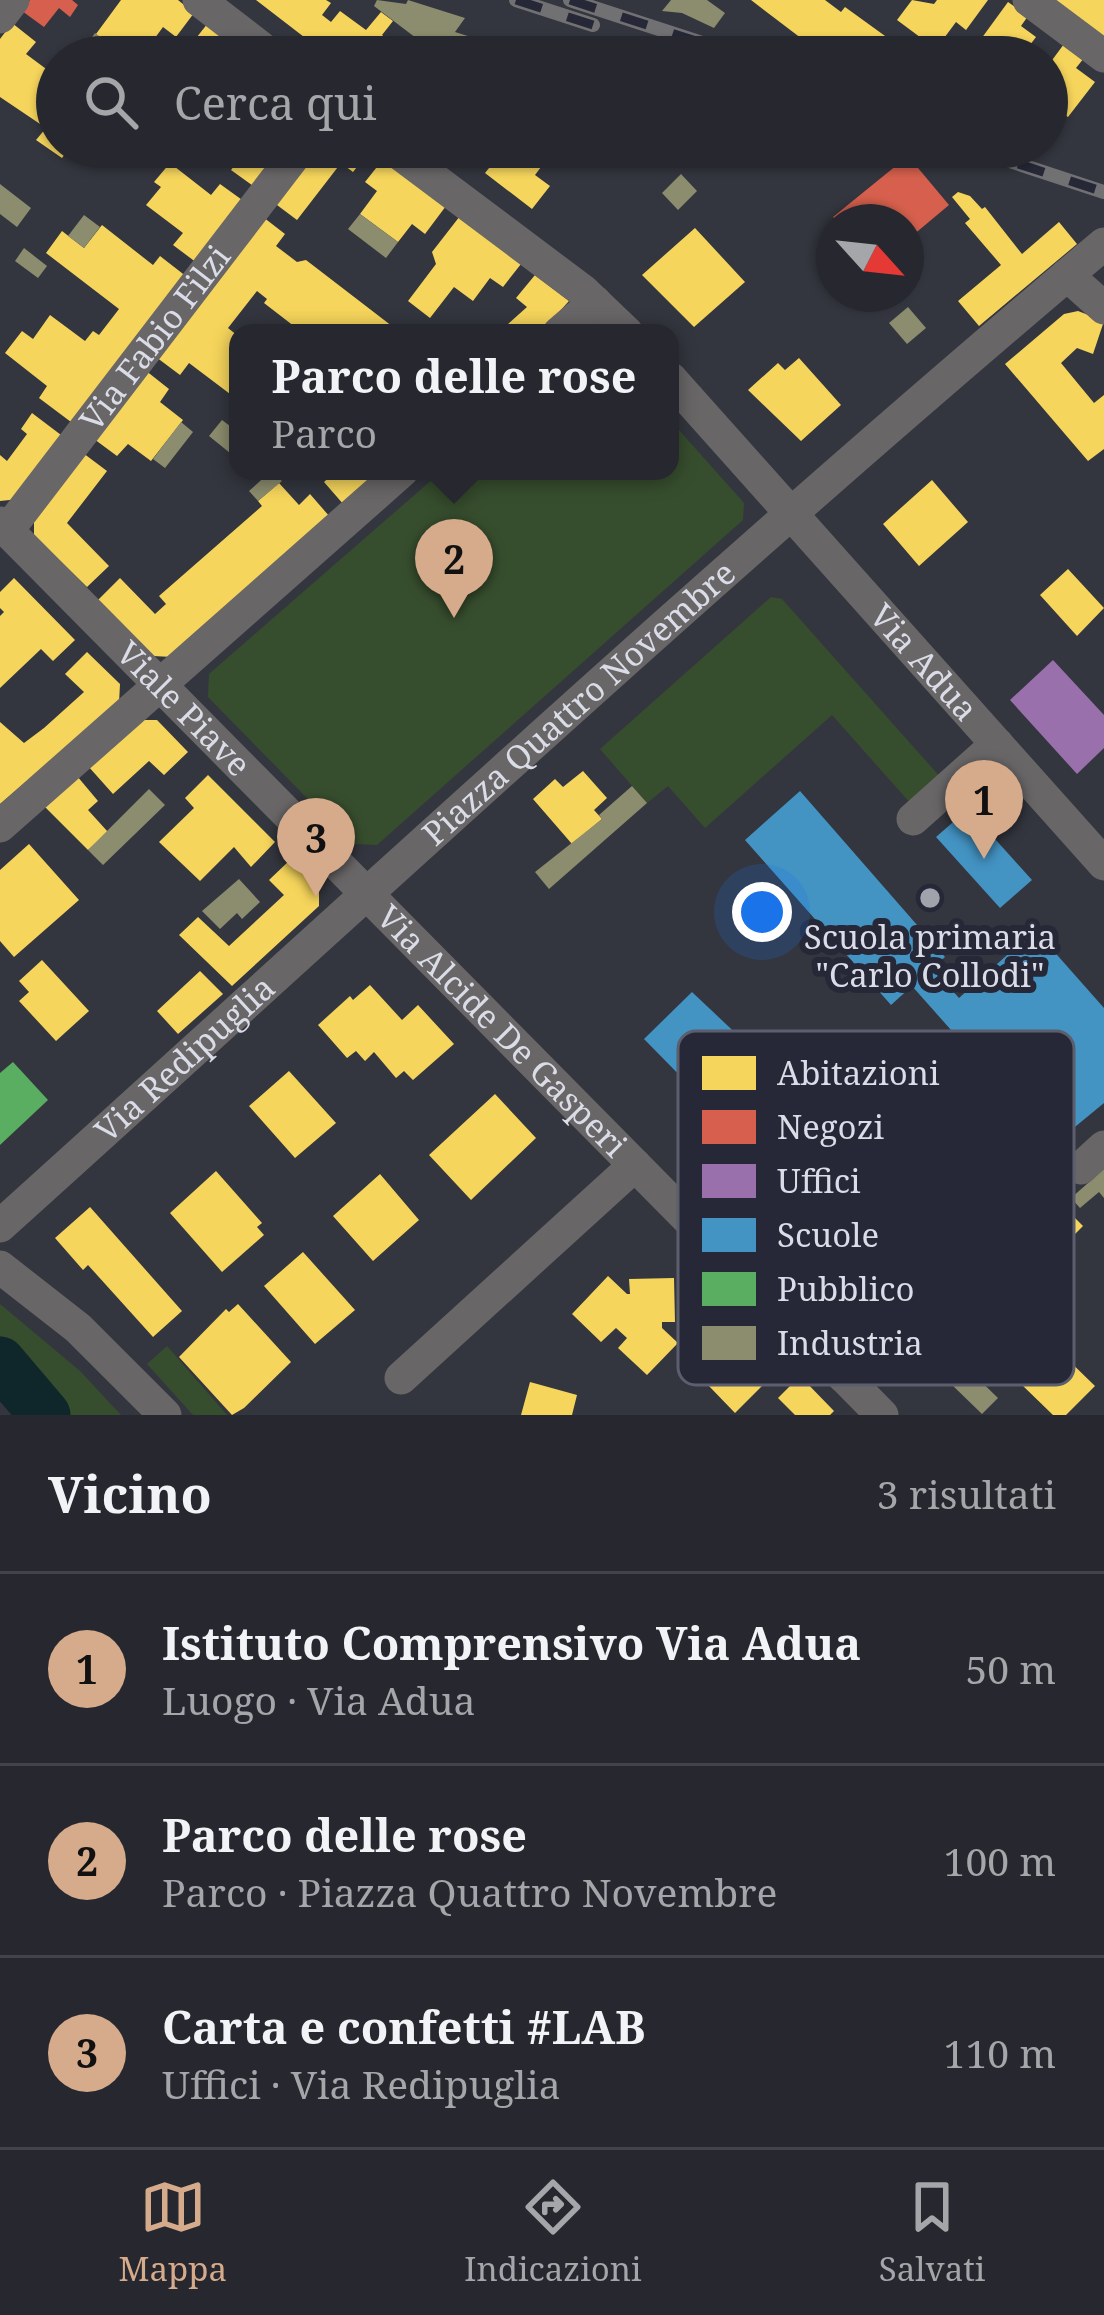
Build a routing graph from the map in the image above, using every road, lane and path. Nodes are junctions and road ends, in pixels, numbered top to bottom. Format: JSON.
{"nodes":[{"id":1,"x":13,"y":0,"type":"edge"},
{"id":2,"x":200,"y":0,"type":"edge"},
{"id":3,"x":1029,"y":0,"type":"edge"},
{"id":4,"x":0,"y":17,"type":"edge"},
{"id":5,"x":246,"y":36,"type":"edge"},
{"id":6,"x":1104,"y":56,"type":"edge"},
{"id":7,"x":286,"y":168,"type":"edge"},
{"id":8,"x":420,"y":168,"type":"edge"},
{"id":9,"x":1104,"y":244,"type":"edge"},
{"id":10,"x":1067,"y":275,"type":"junction"},
{"id":11,"x":595,"y":302,"type":"junction"},
{"id":12,"x":1104,"y":308,"type":"edge"},
{"id":13,"x":569,"y":324,"type":"edge"},
{"id":14,"x":618,"y":324,"type":"edge"},
{"id":15,"x":679,"y":388,"type":"edge"},
{"id":16,"x":392,"y":480,"type":"edge"},
{"id":17,"x":791,"y":513,"type":"junction"},
{"id":18,"x":4,"y":527,"type":"edge"},
{"id":19,"x":160,"y":685,"type":"junction"},
{"id":20,"x":998,"y":744,"type":"junction"},
{"id":21,"x":913,"y":819,"type":"dead end"},
{"id":22,"x":0,"y":826,"type":"edge"},
{"id":23,"x":1104,"y":864,"type":"edge"},
{"id":24,"x":368,"y":895,"type":"junction"},
{"id":25,"x":635,"y":1165,"type":"junction"},
{"id":26,"x":678,"y":1208,"type":"edge"},
{"id":27,"x":0,"y":1226,"type":"edge"},
{"id":28,"x":0,"y":1268,"type":"edge"},
{"id":29,"x":401,"y":1378,"type":"dead end"},
{"id":30,"x":853,"y":1385,"type":"edge"},
{"id":31,"x":165,"y":1415,"type":"edge"},
{"id":32,"x":882,"y":1415,"type":"edge"}],
"edges":[{"from":1,"to":4,"type":"street"},
{"from":2,"to":5,"type":"street"},
{"from":3,"to":6,"type":"street"},
{"from":7,"to":18,"type":"street","name":"Via Fabio Filzi"},
{"from":8,"to":11,"type":"street"},
{"from":9,"to":10,"type":"street","name":"Piazza Quattro Novembre"},
{"from":10,"to":12,"type":"street"},
{"from":10,"to":17,"type":"street","name":"Piazza Quattro Novembre"},
{"from":11,"to":13,"type":"street"},
{"from":11,"to":14,"type":"street"},
{"from":15,"to":17,"type":"street","name":"Via Adua"},
{"from":16,"to":19,"type":"street"},
{"from":17,"to":20,"type":"street","name":"Via Adua"},
{"from":17,"to":24,"type":"street","name":"Piazza Quattro Novembre"},
{"from":18,"to":19,"type":"street","name":"Viale Piave"},
{"from":19,"to":22,"type":"street"},
{"from":19,"to":24,"type":"street","name":"Viale Piave"},
{"from":20,"to":21,"type":"street"},
{"from":20,"to":23,"type":"street","name":"Via Adua"},
{"from":24,"to":25,"type":"street","name":"Via Alcide De Gasperi"},
{"from":24,"to":27,"type":"street","name":"Via Redipuglia"},
{"from":25,"to":26,"type":"street","name":"Via Alcide De Gasperi"},
{"from":25,"to":29,"type":"street","name":"Via Alcide De Gasperi"},
{"from":28,"to":31,"type":"street"},
{"from":30,"to":32,"type":"street","name":"Via Alcide De Gasperi"}]}
